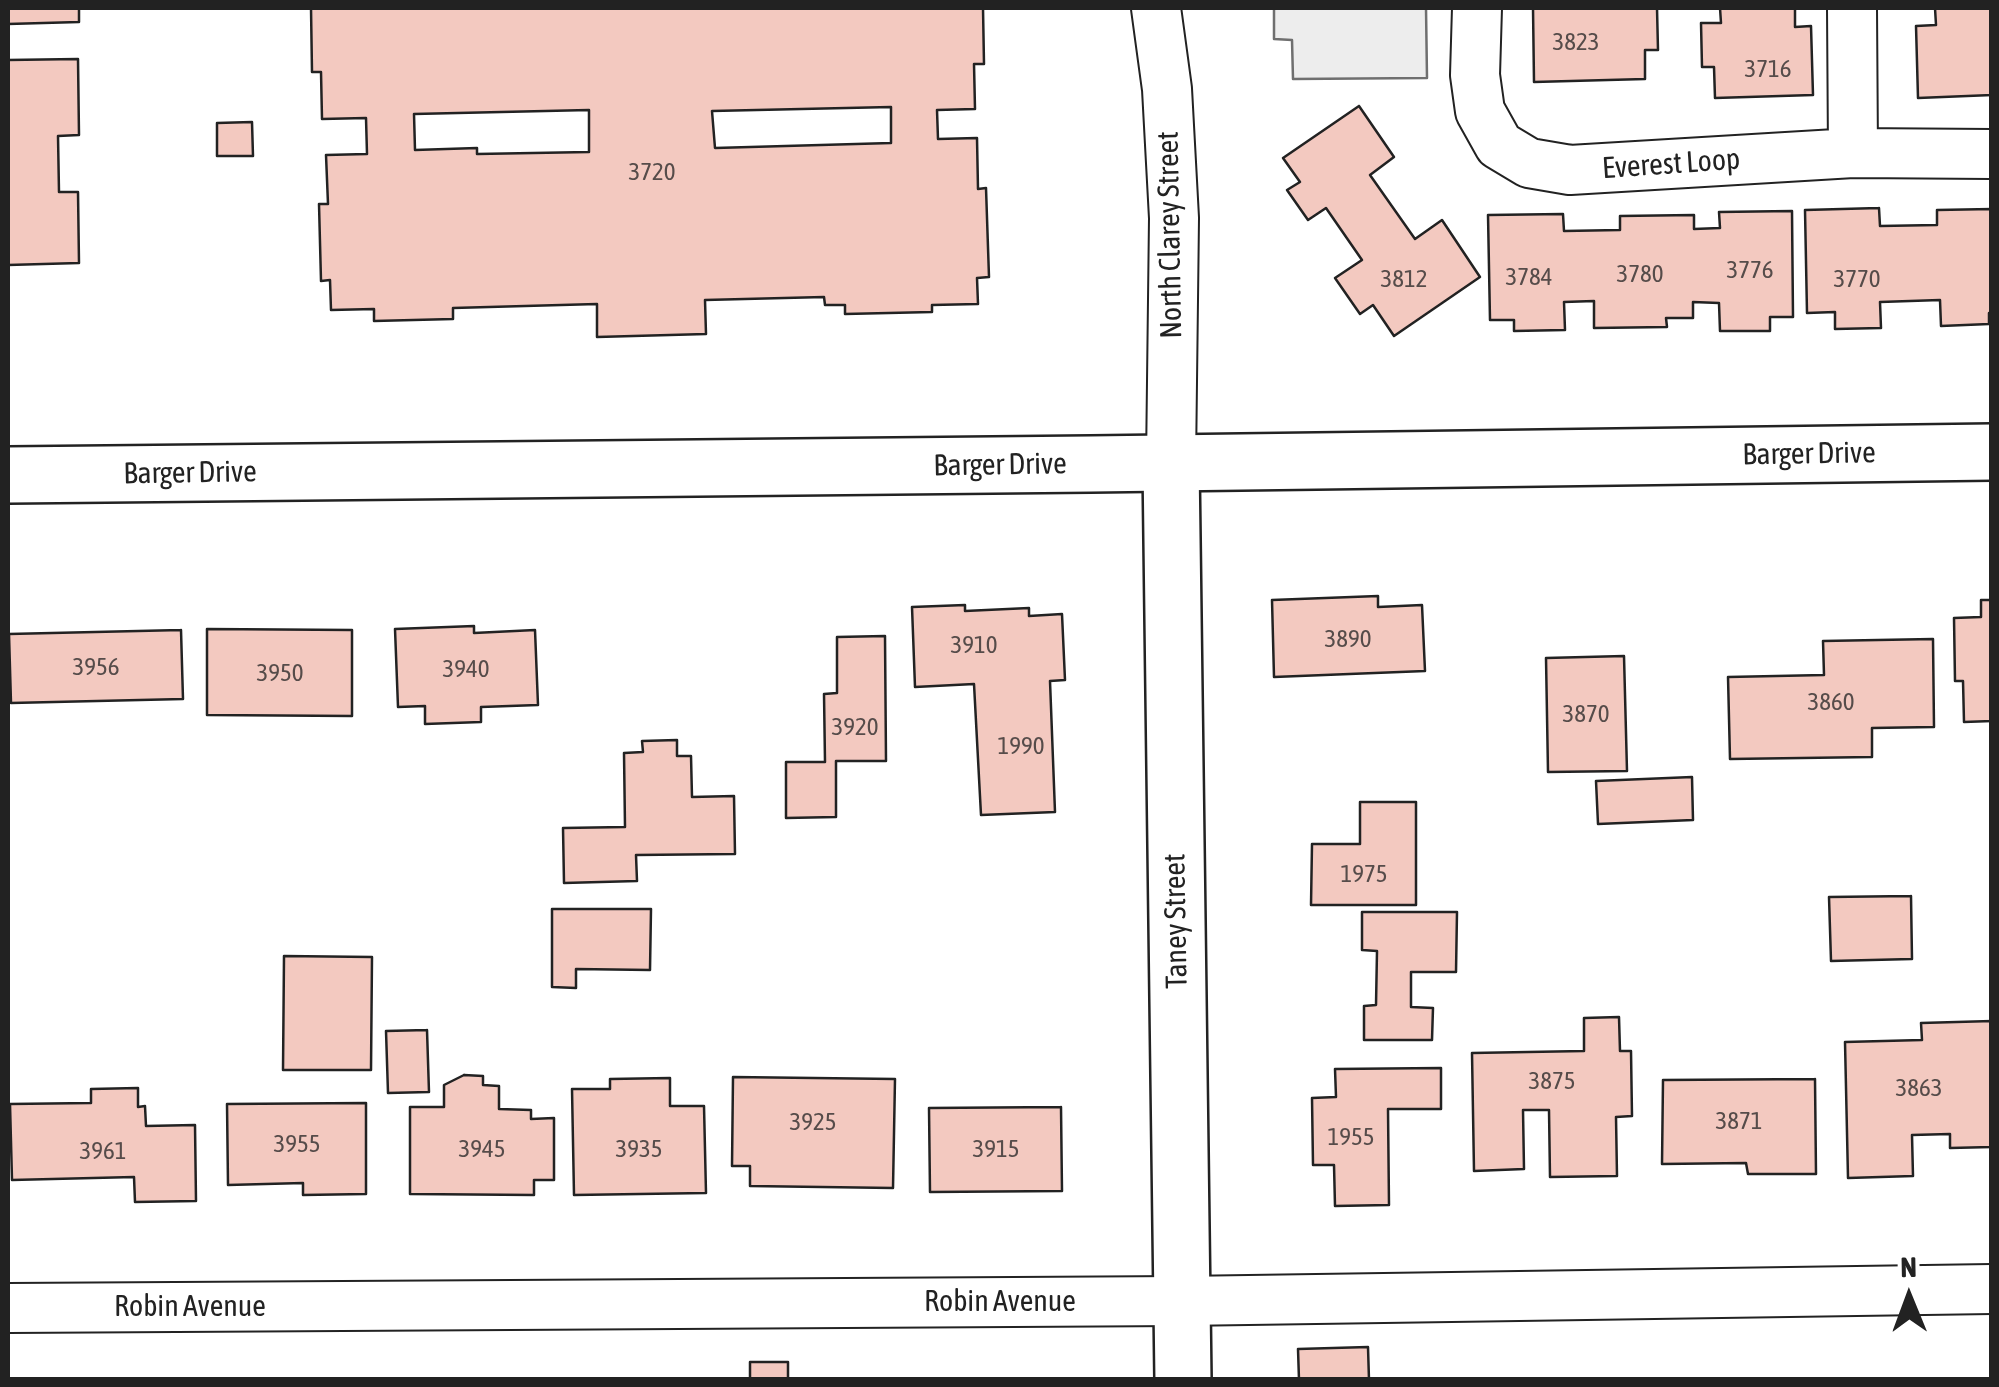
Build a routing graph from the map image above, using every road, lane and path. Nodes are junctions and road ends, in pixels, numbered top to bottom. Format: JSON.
{"nodes":[{"id":1,"x":1156,"y":8,"type":"edge"},
{"id":2,"x":1477,"y":8,"type":"edge"},
{"id":3,"x":1852,"y":8,"type":"edge"},
{"id":4,"x":1852,"y":153,"type":"junction"},
{"id":5,"x":1992,"y":154,"type":"edge"},
{"id":6,"x":1992,"y":452,"type":"edge"},
{"id":7,"x":1171,"y":463,"type":"junction"},
{"id":8,"x":8,"y":475,"type":"edge"},
{"id":9,"x":1992,"y":1289,"type":"edge"},
{"id":10,"x":1181,"y":1300,"type":"junction"},
{"id":11,"x":8,"y":1308,"type":"edge"},
{"id":12,"x":1183,"y":1380,"type":"edge"}],
"edges":[{"from":1,"to":7,"type":"street","name":"North Clarey Street"},
{"from":2,"to":4,"type":"street","name":"Everest Loop"},
{"from":3,"to":4,"type":"street"},
{"from":4,"to":5,"type":"street","name":"Everest Loop"},
{"from":6,"to":7,"type":"main road","name":"Barger Drive"},
{"from":7,"to":8,"type":"main road","name":"Barger Drive"},
{"from":7,"to":10,"type":"main road","name":"Taney Street"},
{"from":9,"to":10,"type":"street","name":"Robin Avenue"},
{"from":10,"to":11,"type":"street","name":"Robin Avenue"},
{"from":10,"to":12,"type":"main road","name":"Taney Street"}]}
